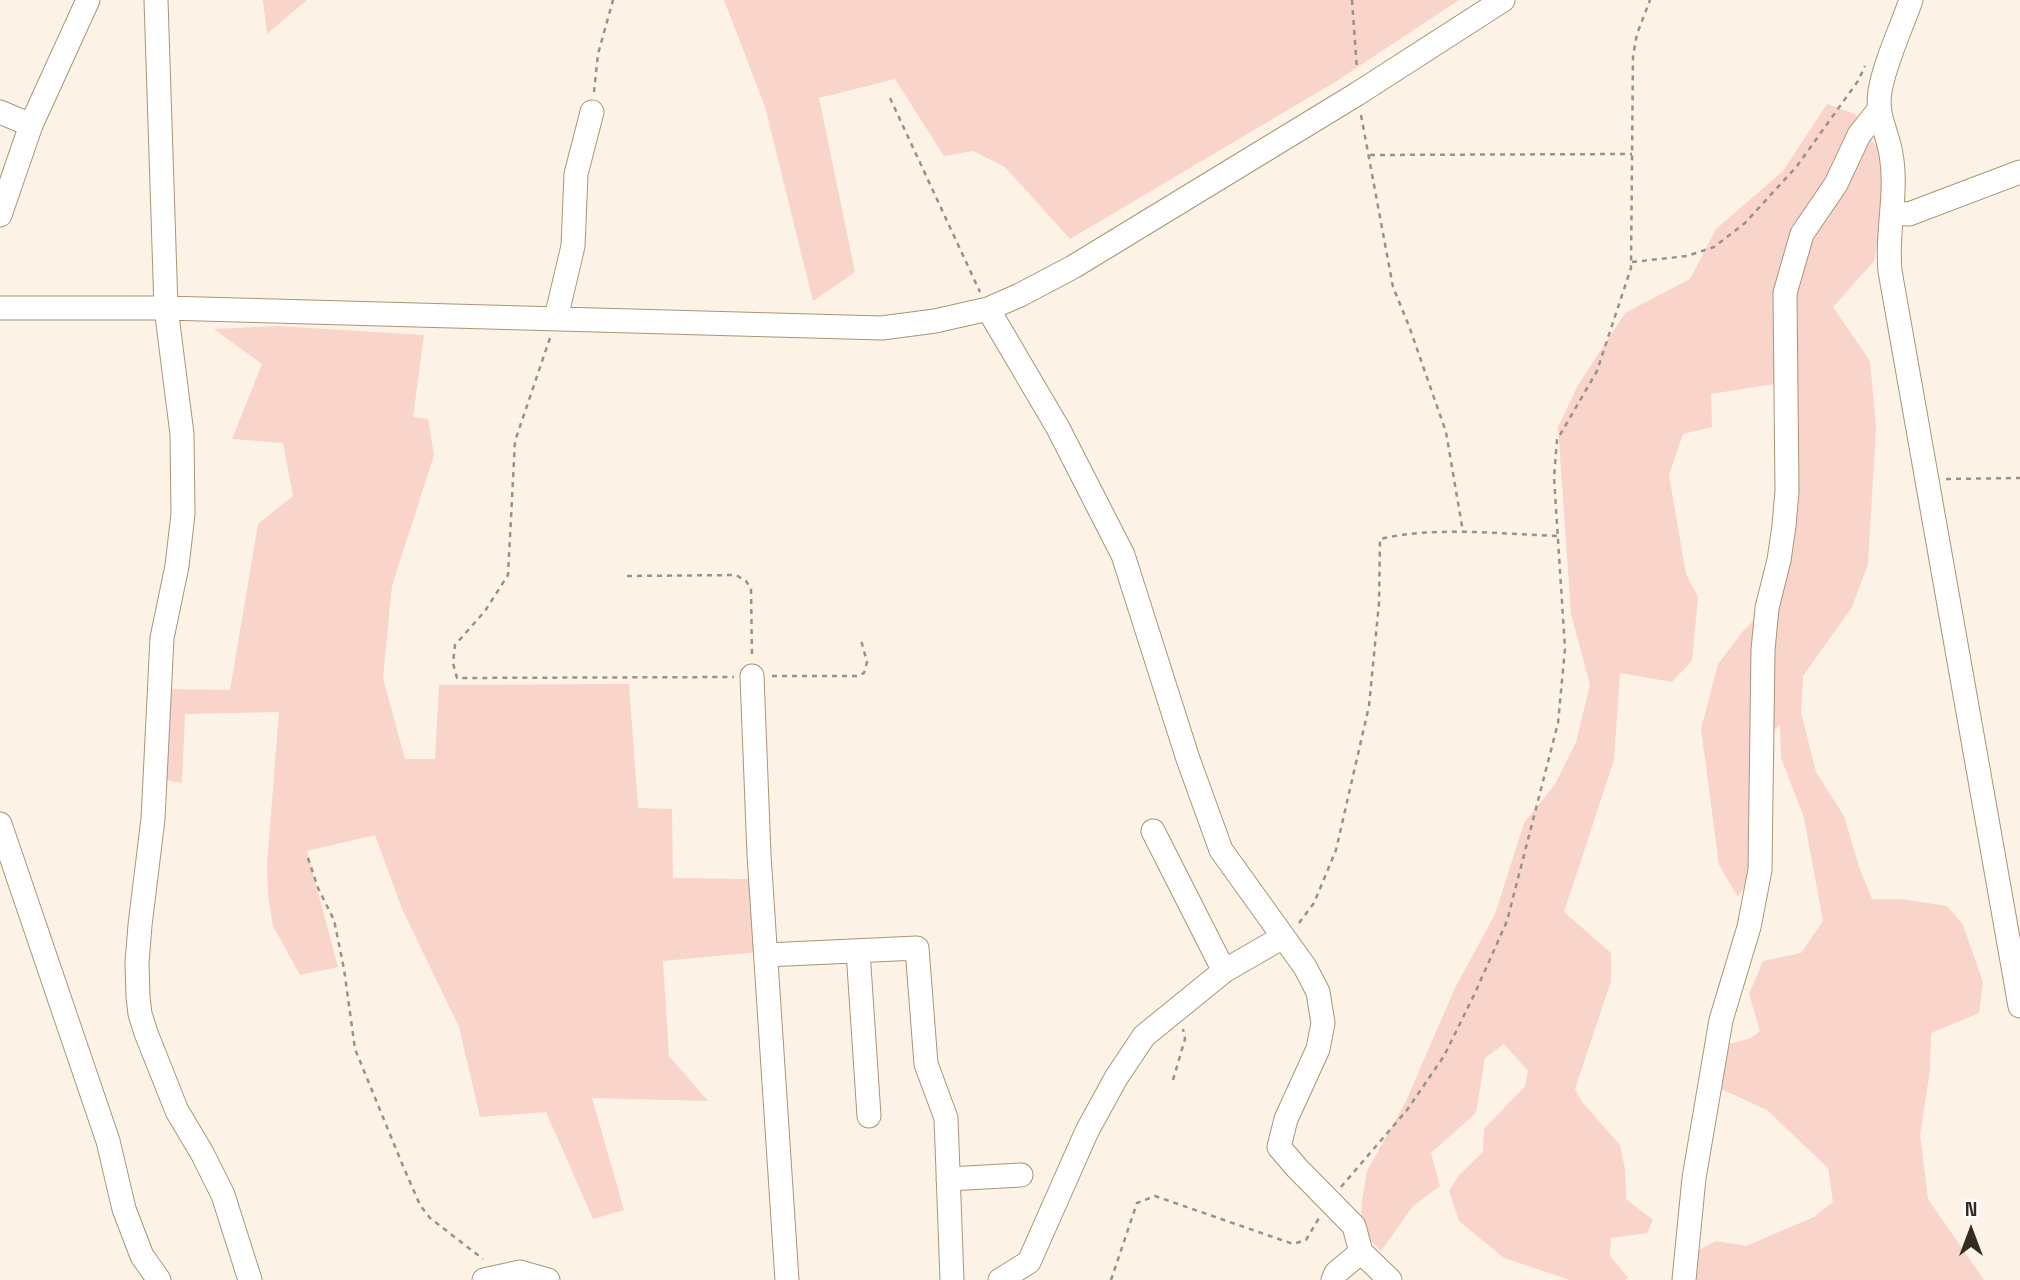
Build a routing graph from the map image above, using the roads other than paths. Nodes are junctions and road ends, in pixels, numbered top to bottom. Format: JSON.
{"nodes":[{"id":1,"x":88,"y":0,"type":"edge"},
{"id":2,"x":156,"y":0,"type":"edge"},
{"id":3,"x":1503,"y":0,"type":"edge"},
{"id":4,"x":1911,"y":0,"type":"edge"},
{"id":5,"x":1878,"y":111,"type":"junction"},
{"id":6,"x":0,"y":112,"type":"edge"},
{"id":7,"x":592,"y":112,"type":"road end"},
{"id":8,"x":31,"y":125,"type":"junction"},
{"id":9,"x":2020,"y":172,"type":"edge"},
{"id":10,"x":1893,"y":213,"type":"junction"},
{"id":11,"x":0,"y":215,"type":"edge"},
{"id":12,"x":0,"y":308,"type":"edge"},
{"id":13,"x":166,"y":309,"type":"junction"},
{"id":14,"x":988,"y":309,"type":"junction"},
{"id":15,"x":556,"y":318,"type":"junction"},
{"id":16,"x":752,"y":677,"type":"road end"},
{"id":17,"x":0,"y":824,"type":"edge"},
{"id":18,"x":1153,"y":831,"type":"dead end"},
{"id":19,"x":1283,"y":937,"type":"junction"},
{"id":20,"x":859,"y":951,"type":"junction"},
{"id":21,"x":766,"y":955,"type":"junction"},
{"id":22,"x":1224,"y":971,"type":"junction"},
{"id":23,"x":2020,"y":1006,"type":"edge"},
{"id":24,"x":869,"y":1116,"type":"dead end"},
{"id":25,"x":1021,"y":1175,"type":"dead end"},
{"id":26,"x":948,"y":1179,"type":"junction"},
{"id":27,"x":1361,"y":1252,"type":"junction"},
{"id":28,"x":492,"y":1278,"type":"edge"},
{"id":29,"x":159,"y":1280,"type":"edge"},
{"id":30,"x":250,"y":1280,"type":"edge"},
{"id":31,"x":548,"y":1280,"type":"edge"},
{"id":32,"x":787,"y":1280,"type":"edge"},
{"id":33,"x":952,"y":1280,"type":"edge"},
{"id":34,"x":1000,"y":1280,"type":"edge"},
{"id":35,"x":1333,"y":1280,"type":"edge"},
{"id":36,"x":1390,"y":1280,"type":"edge"},
{"id":37,"x":1684,"y":1280,"type":"edge"}],
"edges":[{"from":1,"to":8,"type":"street"},
{"from":2,"to":13,"type":"street"},
{"from":3,"to":14,"type":"street"},
{"from":4,"to":5,"type":"street"},
{"from":5,"to":10,"type":"street"},
{"from":5,"to":37,"type":"street"},
{"from":6,"to":8,"type":"street"},
{"from":7,"to":15,"type":"street"},
{"from":8,"to":11,"type":"street"},
{"from":9,"to":10,"type":"street"},
{"from":10,"to":23,"type":"street"},
{"from":12,"to":13,"type":"street"},
{"from":13,"to":15,"type":"street"},
{"from":13,"to":30,"type":"street"},
{"from":14,"to":15,"type":"street"},
{"from":14,"to":19,"type":"street"},
{"from":16,"to":21,"type":"street"},
{"from":17,"to":29,"type":"street"},
{"from":18,"to":22,"type":"street"},
{"from":19,"to":22,"type":"street"},
{"from":19,"to":27,"type":"street"},
{"from":20,"to":21,"type":"street"},
{"from":20,"to":24,"type":"street"},
{"from":20,"to":26,"type":"street"},
{"from":21,"to":32,"type":"street"},
{"from":22,"to":34,"type":"street"},
{"from":25,"to":26,"type":"street"},
{"from":26,"to":33,"type":"street"},
{"from":27,"to":35,"type":"street"},
{"from":27,"to":36,"type":"street"},
{"from":28,"to":31,"type":"street"}]}
